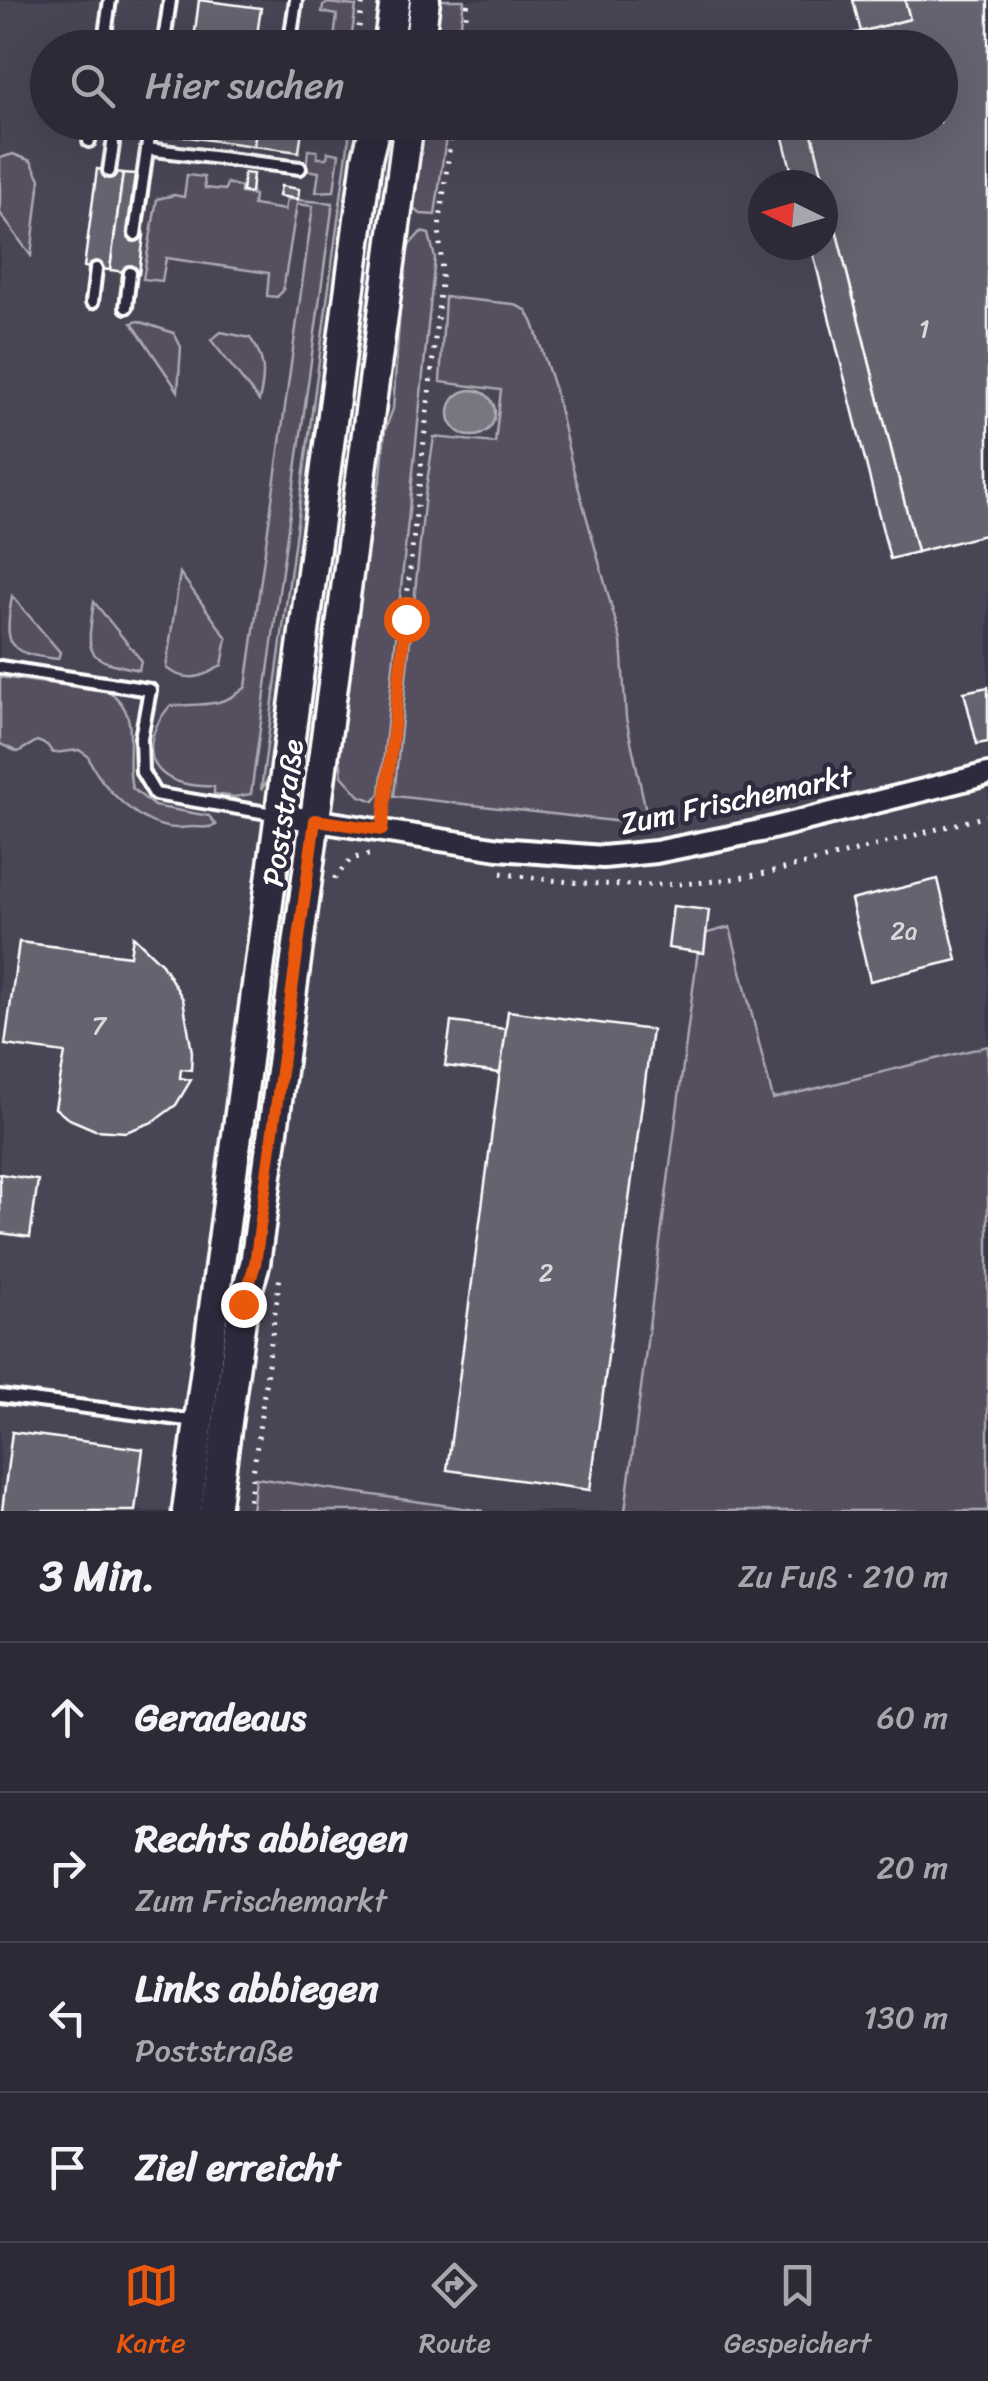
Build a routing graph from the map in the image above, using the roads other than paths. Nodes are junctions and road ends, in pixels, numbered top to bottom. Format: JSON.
{"nodes":[{"id":1,"x":110,"y":0,"type":"edge"},
{"id":2,"x":170,"y":0,"type":"edge"},
{"id":3,"x":296,"y":0,"type":"edge"},
{"id":4,"x":395,"y":0,"type":"edge"},
{"id":5,"x":425,"y":0,"type":"edge"},
{"id":6,"x":106,"y":30,"type":"edge"},
{"id":7,"x":166,"y":30,"type":"edge"},
{"id":8,"x":292,"y":30,"type":"edge"},
{"id":9,"x":391,"y":30,"type":"edge"},
{"id":10,"x":421,"y":30,"type":"edge"},
{"id":11,"x":148,"y":140,"type":"edge"},
{"id":12,"x":372,"y":140,"type":"edge"},
{"id":13,"x":407,"y":140,"type":"edge"},
{"id":14,"x":113,"y":144,"type":"dead end"},
{"id":15,"x":147,"y":149,"type":"junction"},
{"id":16,"x":300,"y":168,"type":"dead end"},
{"id":17,"x":109,"y":171,"type":"dead end"},
{"id":18,"x":135,"y":234,"type":"dead end"},
{"id":19,"x":96,"y":268,"type":"dead end"},
{"id":20,"x":130,"y":273,"type":"dead end"},
{"id":21,"x":92,"y":302,"type":"dead end"},
{"id":22,"x":126,"y":307,"type":"dead end"},
{"id":23,"x":0,"y":667,"type":"edge"},
{"id":24,"x":988,"y":774,"type":"edge"},
{"id":25,"x":280,"y":815,"type":"junction"},
{"id":26,"x":315,"y":820,"type":"junction"},
{"id":27,"x":0,"y":1396,"type":"edge"},
{"id":28,"x":196,"y":1421,"type":"junction"},
{"id":29,"x":188,"y":1501,"type":"edge"},
{"id":30,"x":216,"y":1503,"type":"edge"}],
"edges":[{"from":1,"to":6,"type":"lane"},
{"from":2,"to":7,"type":"lane"},
{"from":3,"to":8,"type":"lane"},
{"from":4,"to":9,"type":"street"},
{"from":5,"to":10,"type":"street"},
{"from":11,"to":15,"type":"lane"},
{"from":12,"to":25,"type":"street","name":"Poststraße"},
{"from":13,"to":26,"type":"street","name":"Poststraße"},
{"from":14,"to":17,"type":"lane"},
{"from":15,"to":16,"type":"lane"},
{"from":15,"to":18,"type":"lane"},
{"from":19,"to":21,"type":"lane"},
{"from":20,"to":22,"type":"lane"},
{"from":23,"to":25,"type":"lane"},
{"from":24,"to":26,"type":"street","name":"Zum Frischemarkt"},
{"from":25,"to":26,"type":"street","name":"Zum Frischemarkt"},
{"from":25,"to":28,"type":"street","name":"Poststraße"},
{"from":26,"to":30,"type":"street","name":"Poststraße"},
{"from":27,"to":28,"type":"lane"},
{"from":28,"to":29,"type":"street","name":"Poststraße"},
{"from":29,"to":30,"type":"street"}]}
